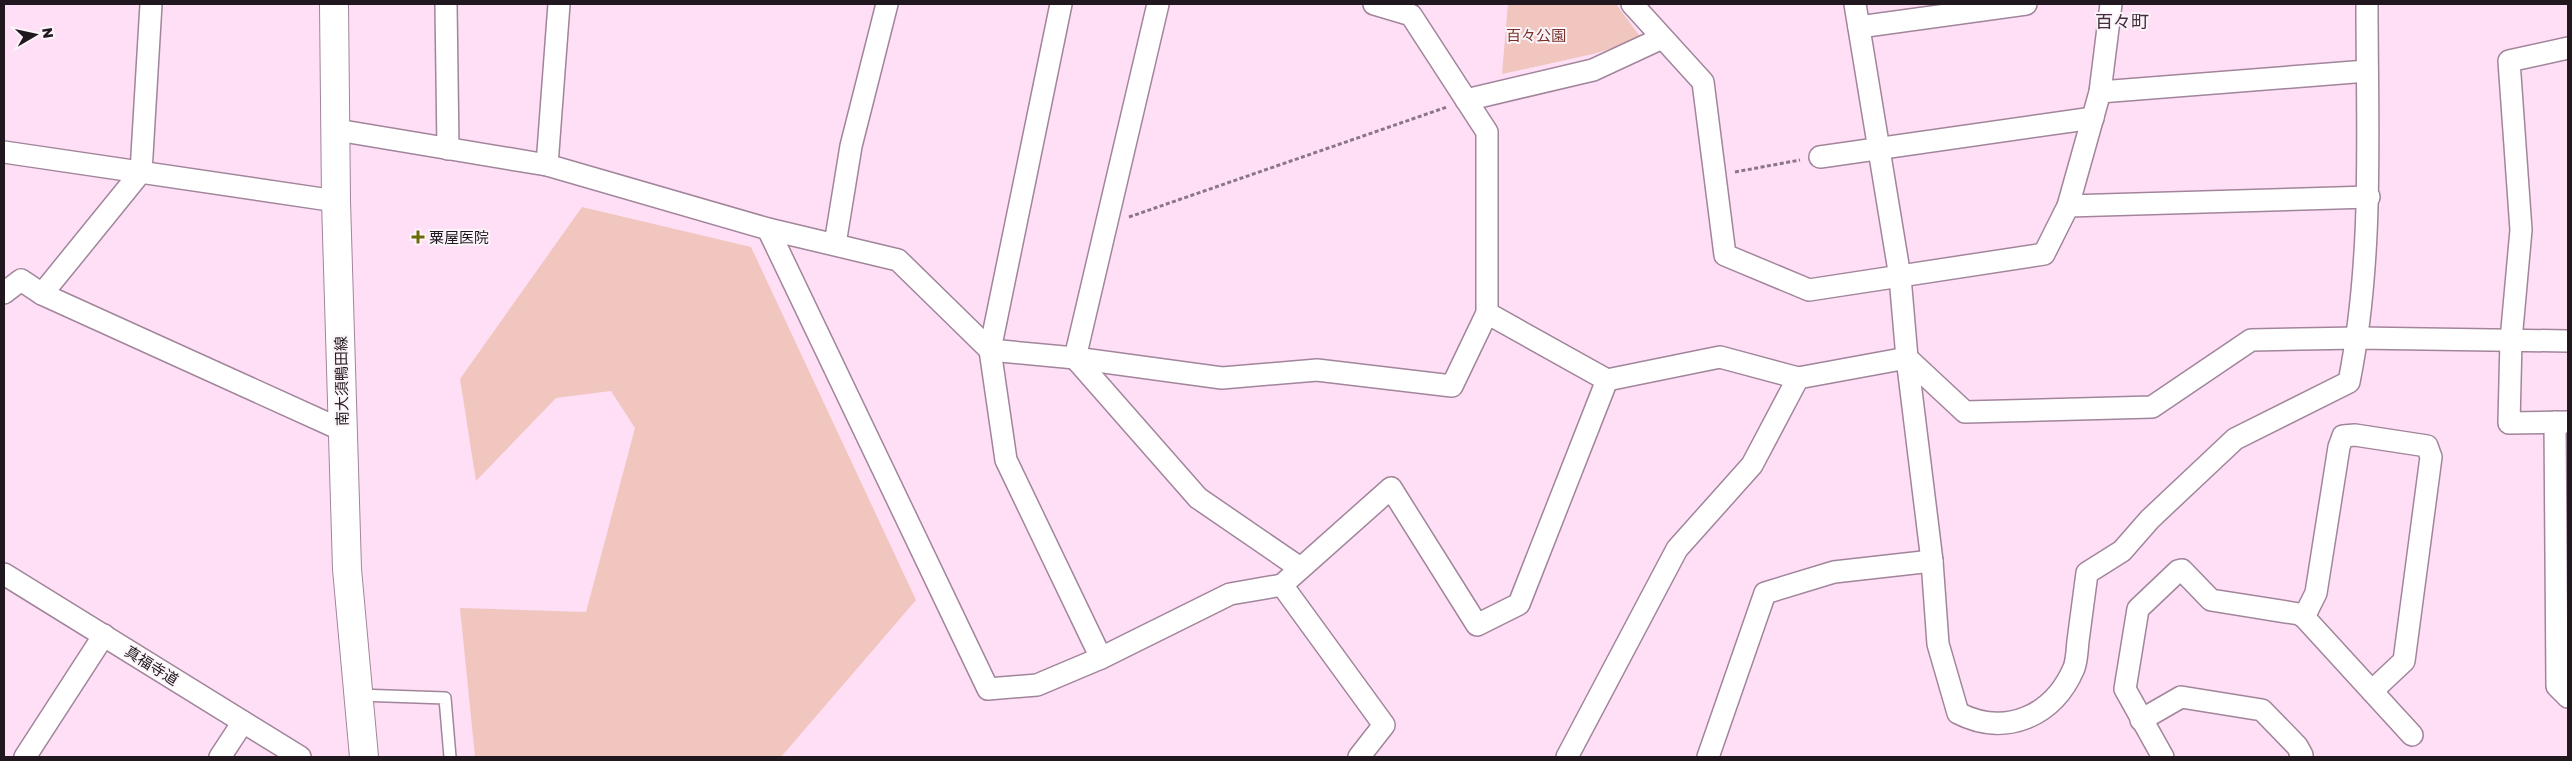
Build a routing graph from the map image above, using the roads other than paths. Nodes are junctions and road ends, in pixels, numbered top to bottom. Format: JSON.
{"nodes":[{"id":1,"x":151,"y":4,"type":"edge"},
{"id":2,"x":334,"y":4,"type":"edge"},
{"id":3,"x":446,"y":4,"type":"edge"},
{"id":4,"x":559,"y":4,"type":"edge"},
{"id":5,"x":887,"y":4,"type":"edge"},
{"id":6,"x":1061,"y":4,"type":"edge"},
{"id":7,"x":1158,"y":4,"type":"edge"},
{"id":8,"x":1374,"y":4,"type":"edge"},
{"id":9,"x":1632,"y":4,"type":"edge"},
{"id":10,"x":1855,"y":4,"type":"edge"},
{"id":11,"x":2026,"y":4,"type":"edge"},
{"id":12,"x":2110,"y":4,"type":"edge"},
{"id":13,"x":2367,"y":4,"type":"edge"},
{"id":14,"x":1859,"y":27,"type":"junction"},
{"id":15,"x":1662,"y":38,"type":"junction"},
{"id":16,"x":2568,"y":48,"type":"edge"},
{"id":17,"x":2367,"y":72,"type":"junction"},
{"id":18,"x":2100,"y":92,"type":"junction"},
{"id":19,"x":1466,"y":100,"type":"junction"},
{"id":20,"x":2093,"y":118,"type":"junction"},
{"id":21,"x":337,"y":130,"type":"junction"},
{"id":22,"x":1878,"y":147,"type":"junction"},
{"id":23,"x":448,"y":149,"type":"junction"},
{"id":24,"x":4,"y":152,"type":"edge"},
{"id":25,"x":1820,"y":157,"type":"road end"},
{"id":26,"x":547,"y":165,"type":"junction"},
{"id":27,"x":141,"y":172,"type":"junction"},
{"id":28,"x":2369,"y":197,"type":"junction"},
{"id":29,"x":336,"y":201,"type":"junction"},
{"id":30,"x":2068,"y":206,"type":"junction"},
{"id":31,"x":768,"y":229,"type":"junction"},
{"id":32,"x":835,"y":244,"type":"junction"},
{"id":33,"x":1900,"y":277,"type":"junction"},
{"id":34,"x":4,"y":293,"type":"edge"},
{"id":35,"x":42,"y":294,"type":"junction"},
{"id":36,"x":1487,"y":313,"type":"junction"},
{"id":37,"x":2358,"y":338,"type":"junction"},
{"id":38,"x":2511,"y":340,"type":"junction"},
{"id":39,"x":2568,"y":340,"type":"edge"},
{"id":40,"x":990,"y":350,"type":"junction"},
{"id":41,"x":1075,"y":358,"type":"junction"},
{"id":42,"x":1907,"y":358,"type":"junction"},
{"id":43,"x":1798,"y":378,"type":"junction"},
{"id":44,"x":1607,"y":380,"type":"junction"},
{"id":45,"x":2562,"y":422,"type":"edge"},
{"id":46,"x":342,"y":430,"type":"junction"},
{"id":47,"x":1932,"y":561,"type":"junction"},
{"id":48,"x":1300,"y":568,"type":"junction"},
{"id":49,"x":4,"y":574,"type":"edge"},
{"id":50,"x":1282,"y":585,"type":"junction"},
{"id":51,"x":2304,"y":617,"type":"junction"},
{"id":52,"x":104,"y":635,"type":"junction"},
{"id":53,"x":1101,"y":658,"type":"junction"},
{"id":54,"x":2372,"y":691,"type":"junction"},
{"id":55,"x":357,"y":695,"type":"junction"},
{"id":56,"x":2568,"y":697,"type":"edge"},
{"id":57,"x":2141,"y":720,"type":"junction"},
{"id":58,"x":243,"y":722,"type":"junction"},
{"id":59,"x":2412,"y":735,"type":"dead end"},
{"id":60,"x":24,"y":757,"type":"edge"},
{"id":61,"x":220,"y":757,"type":"edge"},
{"id":62,"x":300,"y":757,"type":"edge"},
{"id":63,"x":364,"y":757,"type":"edge"},
{"id":64,"x":450,"y":757,"type":"edge"},
{"id":65,"x":1360,"y":757,"type":"edge"},
{"id":66,"x":1567,"y":757,"type":"edge"},
{"id":67,"x":1708,"y":757,"type":"edge"},
{"id":68,"x":2162,"y":757,"type":"edge"},
{"id":69,"x":2300,"y":757,"type":"edge"}],
"edges":[{"from":1,"to":27,"type":"street"},
{"from":2,"to":21,"type":"main road","name":"南大須鴨田線"},
{"from":3,"to":23,"type":"street"},
{"from":4,"to":26,"type":"street"},
{"from":5,"to":32,"type":"street"},
{"from":6,"to":40,"type":"street"},
{"from":7,"to":41,"type":"street"},
{"from":8,"to":19,"type":"street"},
{"from":9,"to":15,"type":"street"},
{"from":10,"to":14,"type":"street"},
{"from":11,"to":14,"type":"street"},
{"from":12,"to":18,"type":"street"},
{"from":13,"to":17,"type":"street"},
{"from":14,"to":22,"type":"street"},
{"from":15,"to":19,"type":"street"},
{"from":15,"to":33,"type":"street"},
{"from":16,"to":38,"type":"street"},
{"from":17,"to":18,"type":"street"},
{"from":17,"to":28,"type":"street"},
{"from":18,"to":20,"type":"street"},
{"from":19,"to":36,"type":"street"},
{"from":20,"to":22,"type":"street"},
{"from":20,"to":30,"type":"street"},
{"from":21,"to":23,"type":"street"},
{"from":21,"to":29,"type":"main road","name":"南大須鴨田線"},
{"from":22,"to":25,"type":"street"},
{"from":22,"to":33,"type":"street"},
{"from":23,"to":26,"type":"street"},
{"from":24,"to":27,"type":"street"},
{"from":26,"to":31,"type":"street"},
{"from":27,"to":29,"type":"street"},
{"from":27,"to":35,"type":"street"},
{"from":28,"to":30,"type":"street"},
{"from":28,"to":37,"type":"street"},
{"from":29,"to":46,"type":"main road","name":"南大須鴨田線"},
{"from":30,"to":33,"type":"street"},
{"from":31,"to":32,"type":"street"},
{"from":31,"to":53,"type":"street"},
{"from":32,"to":40,"type":"street"},
{"from":33,"to":42,"type":"street"},
{"from":34,"to":35,"type":"street"},
{"from":35,"to":46,"type":"street"},
{"from":36,"to":41,"type":"street"},
{"from":36,"to":44,"type":"street"},
{"from":37,"to":38,"type":"street"},
{"from":37,"to":42,"type":"street"},
{"from":37,"to":47,"type":"street"},
{"from":38,"to":39,"type":"street"},
{"from":38,"to":45,"type":"street"},
{"from":40,"to":41,"type":"street"},
{"from":40,"to":53,"type":"street"},
{"from":41,"to":48,"type":"street"},
{"from":42,"to":43,"type":"street"},
{"from":42,"to":47,"type":"street"},
{"from":43,"to":44,"type":"street"},
{"from":43,"to":66,"type":"street"},
{"from":44,"to":48,"type":"street"},
{"from":45,"to":56,"type":"street"},
{"from":46,"to":55,"type":"main road","name":"南大須鴨田線"},
{"from":47,"to":67,"type":"street"},
{"from":48,"to":50,"type":"street"},
{"from":49,"to":52,"type":"street","name":"真福寺道"},
{"from":50,"to":53,"type":"street"},
{"from":50,"to":65,"type":"street"},
{"from":51,"to":54,"type":"street"},
{"from":51,"to":54,"type":"street"},
{"from":51,"to":57,"type":"street"},
{"from":52,"to":58,"type":"street","name":"真福寺道"},
{"from":52,"to":60,"type":"street"},
{"from":54,"to":59,"type":"street"},
{"from":55,"to":63,"type":"main road","name":"南大須鴨田線"},
{"from":55,"to":64,"type":"lane"},
{"from":57,"to":68,"type":"street"},
{"from":57,"to":69,"type":"street"},
{"from":58,"to":61,"type":"street"},
{"from":58,"to":62,"type":"street","name":"真福寺道"}]}
